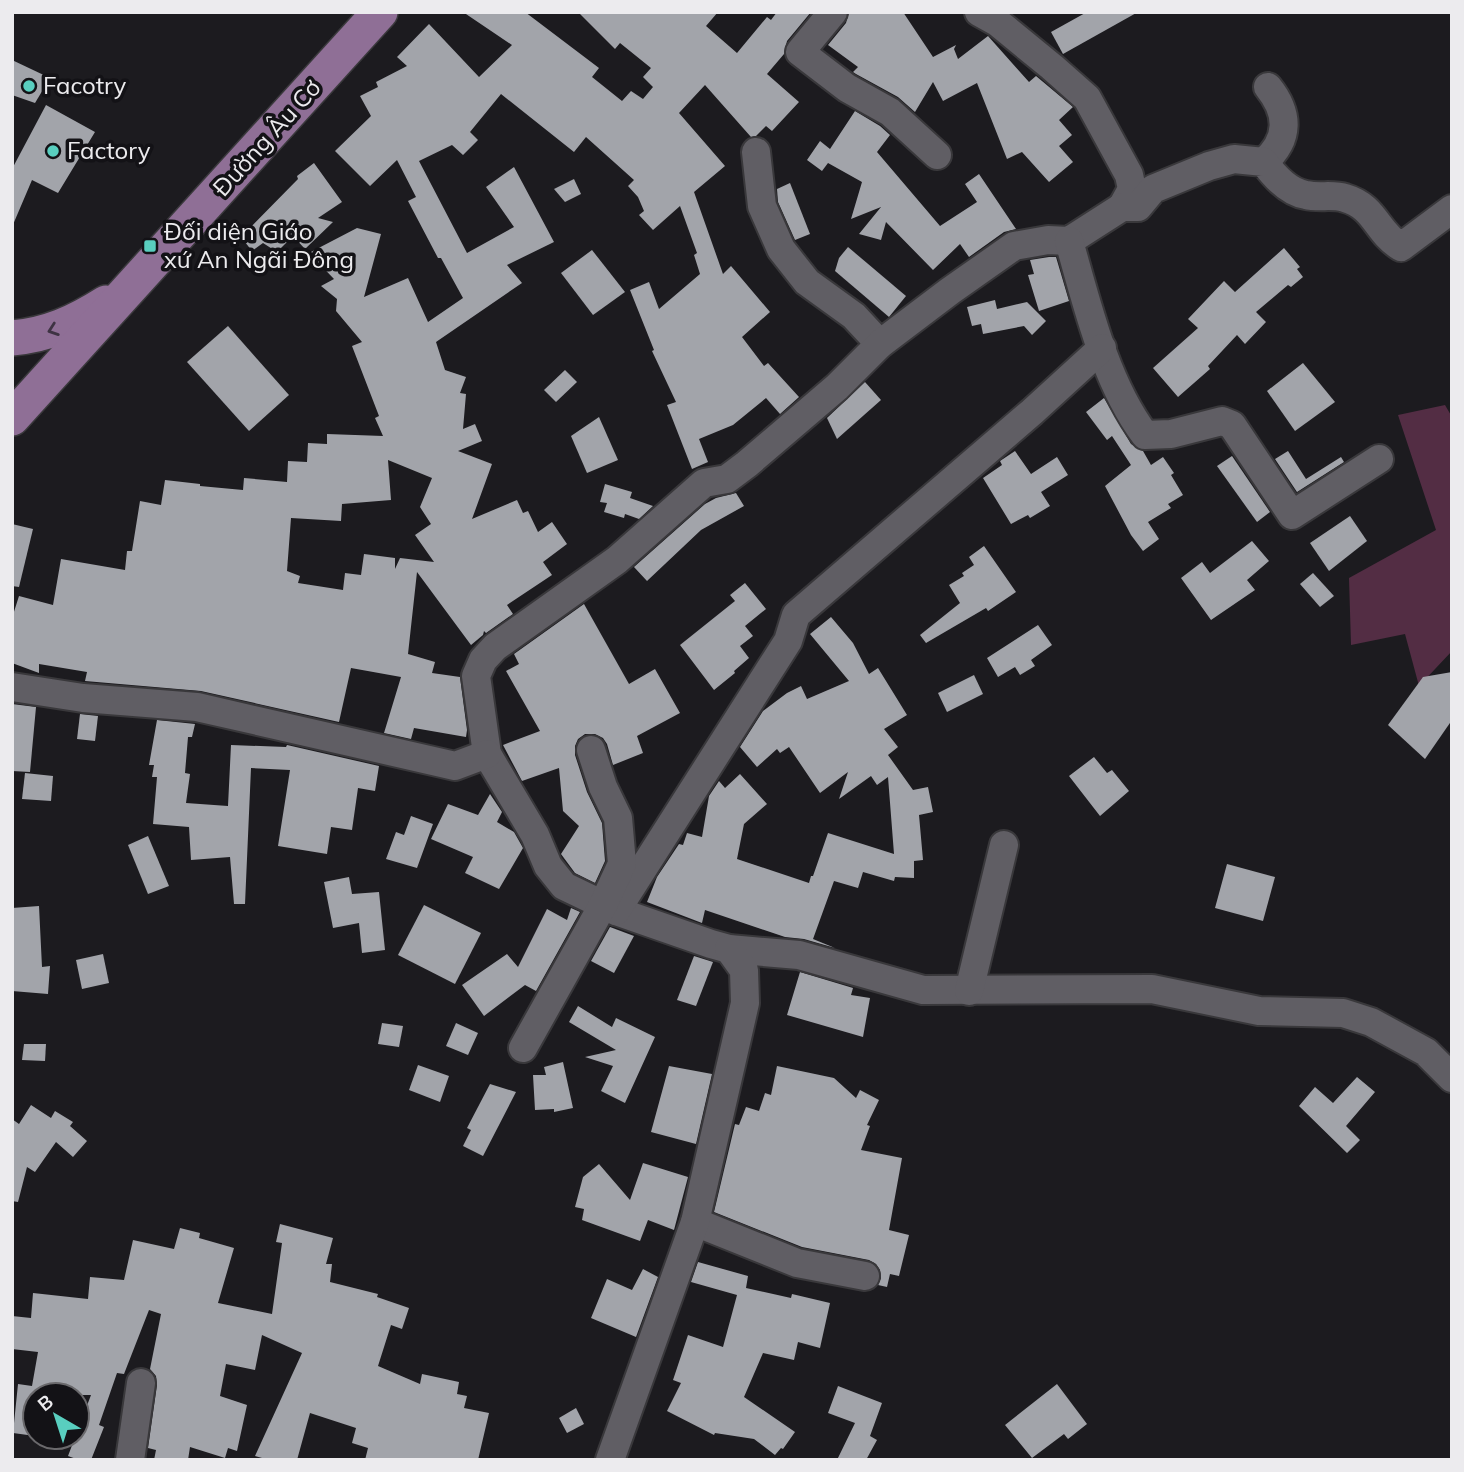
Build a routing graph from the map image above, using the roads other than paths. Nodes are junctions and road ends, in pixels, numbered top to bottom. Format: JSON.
{"nodes":[{"id":1,"x":380,"y":12,"type":"edge"},
{"id":2,"x":833,"y":12,"type":"edge"},
{"id":3,"x":978,"y":12,"type":"edge"},
{"id":4,"x":1268,"y":87,"type":"dead end"},
{"id":5,"x":756,"y":152,"type":"dead end"},
{"id":6,"x":937,"y":155,"type":"dead end"},
{"id":7,"x":1264,"y":162,"type":"junction"},
{"id":8,"x":1122,"y":207,"type":"junction"},
{"id":9,"x":1452,"y":209,"type":"edge"},
{"id":10,"x":1069,"y":241,"type":"junction"},
{"id":11,"x":132,"y":287,"type":"junction"},
{"id":12,"x":12,"y":338,"type":"edge"},
{"id":13,"x":880,"y":345,"type":"junction"},
{"id":14,"x":1102,"y":348,"type":"junction"},
{"id":15,"x":12,"y":418,"type":"edge"},
{"id":16,"x":1379,"y":459,"type":"dead end"},
{"id":17,"x":12,"y":687,"type":"edge"},
{"id":18,"x":591,"y":750,"type":"dead end"},
{"id":19,"x":487,"y":754,"type":"junction"},
{"id":20,"x":1004,"y":845,"type":"dead end"},
{"id":21,"x":610,"y":908,"type":"junction"},
{"id":22,"x":729,"y":949,"type":"junction"},
{"id":23,"x":969,"y":990,"type":"junction"},
{"id":24,"x":523,"y":1048,"type":"dead end"},
{"id":25,"x":1452,"y":1078,"type":"edge"},
{"id":26,"x":695,"y":1222,"type":"junction"},
{"id":27,"x":865,"y":1276,"type":"dead end"},
{"id":28,"x":141,"y":1383,"type":"dead end"},
{"id":29,"x":130,"y":1460,"type":"edge"},
{"id":30,"x":610,"y":1460,"type":"edge"}],
"edges":[{"from":1,"to":11,"type":"main road","name":"Đường Âu Cơ"},
{"from":2,"to":6,"type":"street"},
{"from":3,"to":8,"type":"street"},
{"from":4,"to":7,"type":"street"},
{"from":5,"to":13,"type":"street"},
{"from":7,"to":8,"type":"street"},
{"from":7,"to":9,"type":"street"},
{"from":8,"to":10,"type":"street"},
{"from":10,"to":13,"type":"street"},
{"from":10,"to":14,"type":"street"},
{"from":11,"to":12,"type":"main road","one_way":true},
{"from":11,"to":15,"type":"main road","name":"Đường Âu Cơ"},
{"from":13,"to":19,"type":"street"},
{"from":14,"to":16,"type":"street"},
{"from":14,"to":21,"type":"street"},
{"from":17,"to":19,"type":"street"},
{"from":18,"to":21,"type":"street"},
{"from":19,"to":21,"type":"street"},
{"from":20,"to":23,"type":"street"},
{"from":21,"to":22,"type":"street"},
{"from":21,"to":24,"type":"street"},
{"from":22,"to":23,"type":"street"},
{"from":22,"to":26,"type":"street"},
{"from":23,"to":25,"type":"street"},
{"from":26,"to":27,"type":"street"},
{"from":26,"to":30,"type":"street"},
{"from":28,"to":29,"type":"street"}]}
